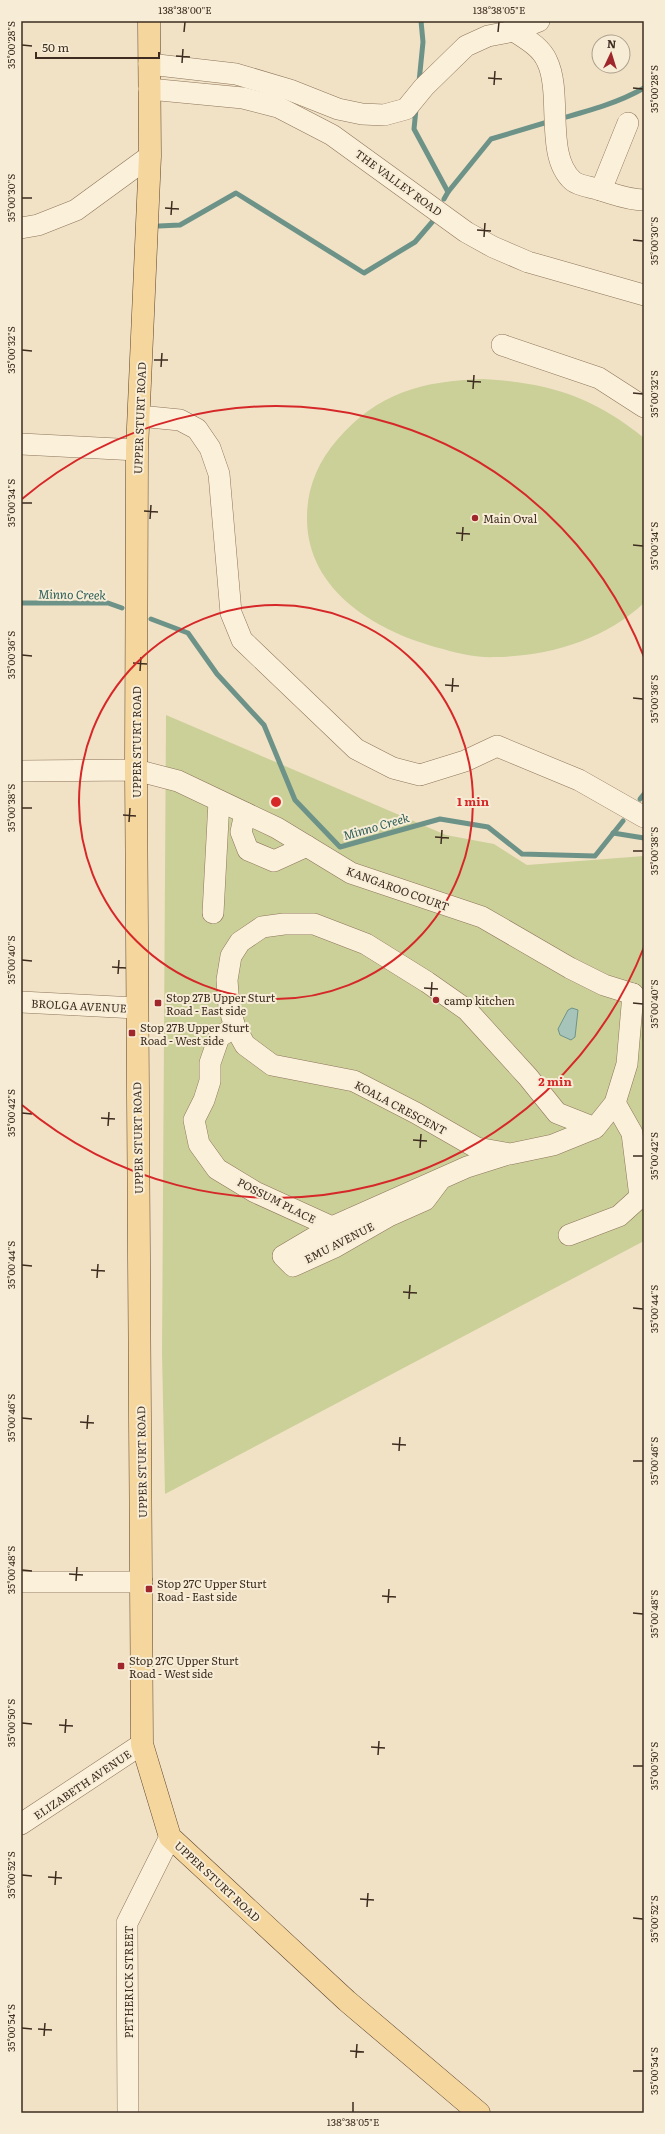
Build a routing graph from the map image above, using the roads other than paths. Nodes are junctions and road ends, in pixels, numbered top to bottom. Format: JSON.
{"nodes":[{"id":1,"x":149,"y":21,"type":"edge"},
{"id":2,"x":540,"y":21,"type":"edge"},
{"id":3,"x":514,"y":30,"type":"junction"},
{"id":4,"x":149,"y":64,"type":"junction"},
{"id":5,"x":149,"y":89,"type":"junction"},
{"id":6,"x":628,"y":123,"type":"dead end"},
{"id":7,"x":150,"y":156,"type":"junction"},
{"id":8,"x":601,"y":190,"type":"junction"},
{"id":9,"x":644,"y":200,"type":"edge"},
{"id":10,"x":21,"y":228,"type":"edge"},
{"id":11,"x":644,"y":295,"type":"edge"},
{"id":12,"x":502,"y":345,"type":"dead end"},
{"id":13,"x":644,"y":407,"type":"edge"},
{"id":14,"x":139,"y":416,"type":"junction"},
{"id":15,"x":21,"y":444,"type":"edge"},
{"id":16,"x":137,"y":450,"type":"junction"},
{"id":17,"x":136,"y":770,"type":"junction"},
{"id":18,"x":21,"y":771,"type":"edge"},
{"id":19,"x":219,"y":801,"type":"junction"},
{"id":20,"x":245,"y":813,"type":"junction"},
{"id":21,"x":644,"y":817,"type":"edge"},
{"id":22,"x":307,"y":846,"type":"junction"},
{"id":23,"x":213,"y":913,"type":"dead end"},
{"id":24,"x":638,"y":992,"type":"edge"},
{"id":25,"x":21,"y":1002,"type":"edge"},
{"id":26,"x":136,"y":1008,"type":"junction"},
{"id":27,"x":235,"y":1027,"type":"junction"},
{"id":28,"x":615,"y":1102,"type":"junction"},
{"id":29,"x":594,"y":1128,"type":"junction"},
{"id":30,"x":510,"y":1154,"type":"junction"},
{"id":31,"x":440,"y":1180,"type":"junction"},
{"id":32,"x":332,"y":1227,"type":"junction"},
{"id":33,"x":569,"y":1236,"type":"dead end"},
{"id":34,"x":21,"y":1582,"type":"edge"},
{"id":35,"x":142,"y":1582,"type":"junction"},
{"id":36,"x":142,"y":1744,"type":"junction"},
{"id":37,"x":21,"y":1824,"type":"edge"},
{"id":38,"x":170,"y":1836,"type":"junction"},
{"id":39,"x":128,"y":2113,"type":"edge"},
{"id":40,"x":479,"y":2113,"type":"edge"}],
"edges":[{"from":1,"to":4,"type":"main road","name":"UPPER STURT ROAD"},
{"from":2,"to":3,"type":"street"},
{"from":3,"to":4,"type":"street"},
{"from":3,"to":8,"type":"street"},
{"from":4,"to":5,"type":"main road","name":"UPPER STURT ROAD"},
{"from":5,"to":7,"type":"main road","name":"UPPER STURT ROAD"},
{"from":5,"to":11,"type":"street","name":"THE VALLEY ROAD"},
{"from":6,"to":8,"type":"street"},
{"from":7,"to":10,"type":"street"},
{"from":7,"to":14,"type":"main road","name":"UPPER STURT ROAD"},
{"from":8,"to":9,"type":"street"},
{"from":12,"to":13,"type":"street"},
{"from":14,"to":16,"type":"main road","name":"UPPER STURT ROAD"},
{"from":14,"to":21,"type":"street"},
{"from":15,"to":16,"type":"street"},
{"from":16,"to":17,"type":"main road","name":"UPPER STURT ROAD"},
{"from":17,"to":18,"type":"street","name":"KANGAROO COURT"},
{"from":17,"to":19,"type":"street","name":"KANGAROO COURT"},
{"from":17,"to":26,"type":"main road","name":"UPPER STURT ROAD"},
{"from":19,"to":20,"type":"street","name":"KANGAROO COURT"},
{"from":19,"to":23,"type":"street"},
{"from":20,"to":22,"type":"street","name":"KANGAROO COURT"},
{"from":20,"to":22,"type":"street"},
{"from":22,"to":24,"type":"street","name":"KANGAROO COURT"},
{"from":24,"to":28,"type":"street"},
{"from":25,"to":26,"type":"street","name":"BROLGA AVENUE"},
{"from":26,"to":35,"type":"main road","name":"UPPER STURT ROAD"},
{"from":27,"to":29,"type":"street","name":"KOALA CRESCENT"},
{"from":27,"to":30,"type":"street","name":"KOALA CRESCENT"},
{"from":27,"to":32,"type":"street","name":"POSSUM PLACE"},
{"from":28,"to":29,"type":"street"},
{"from":28,"to":33,"type":"street"},
{"from":29,"to":30,"type":"street","name":"KOALA CRESCENT"},
{"from":30,"to":31,"type":"street","name":"EMU AVENUE"},
{"from":31,"to":32,"type":"street","name":"EMU AVENUE"},
{"from":31,"to":32,"type":"street","name":"EMU AVENUE"},
{"from":34,"to":35,"type":"street"},
{"from":35,"to":36,"type":"main road","name":"UPPER STURT ROAD"},
{"from":36,"to":37,"type":"street","name":"ELIZABETH AVENUE"},
{"from":36,"to":38,"type":"main road","name":"UPPER STURT ROAD"},
{"from":38,"to":39,"type":"street","name":"PETHERICK STREET"},
{"from":38,"to":40,"type":"main road","name":"UPPER STURT ROAD"}]}
